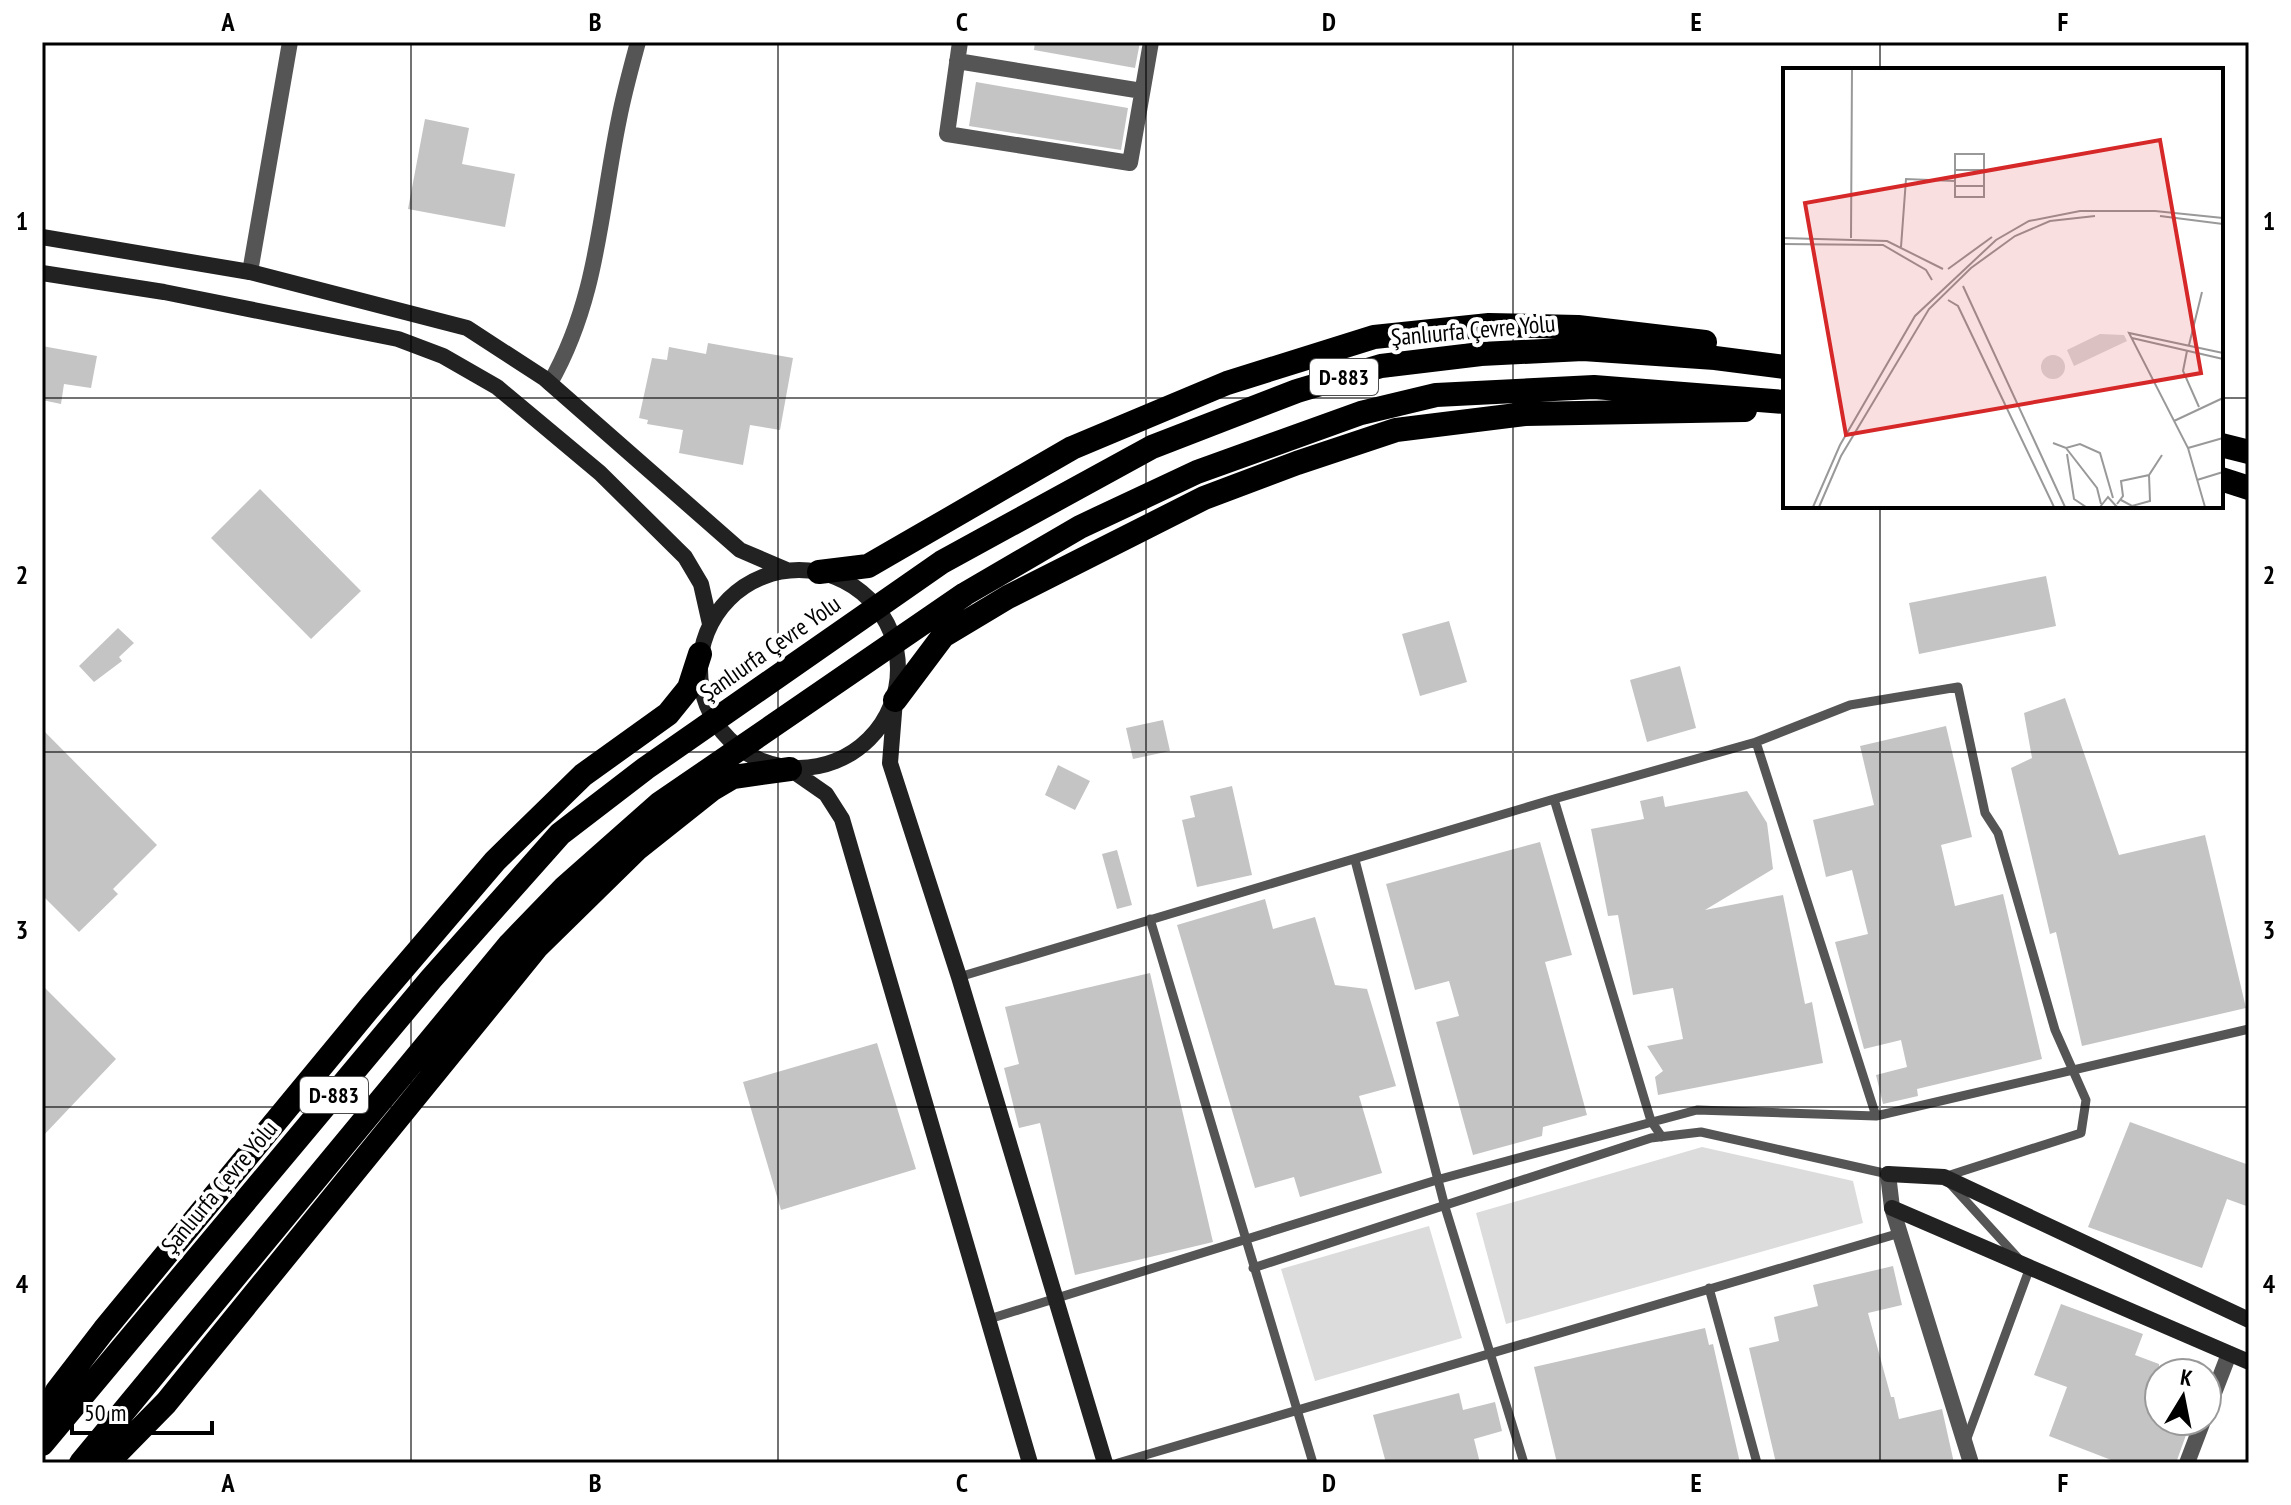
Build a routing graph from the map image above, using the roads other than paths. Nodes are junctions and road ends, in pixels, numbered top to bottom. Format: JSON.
{"nodes":[{"id":1,"x":290,"y":42,"type":"edge"},
{"id":2,"x":638,"y":42,"type":"edge"},
{"id":3,"x":960,"y":42,"type":"edge"},
{"id":4,"x":1151,"y":42,"type":"edge"},
{"id":5,"x":957,"y":61,"type":"junction"},
{"id":6,"x":1142,"y":91,"type":"junction"},
{"id":7,"x":42,"y":237,"type":"edge"},
{"id":8,"x":250,"y":272,"type":"junction"},
{"id":9,"x":42,"y":273,"type":"edge"},
{"id":10,"x":1783,"y":363,"type":"edge"},
{"id":11,"x":1783,"y":364,"type":"edge"},
{"id":12,"x":550,"y":383,"type":"junction"},
{"id":13,"x":1783,"y":405,"type":"edge"},
{"id":14,"x":1783,"y":405,"type":"edge"},
{"id":15,"x":2223,"y":446,"type":"edge"},
{"id":16,"x":2249,"y":452,"type":"edge"},
{"id":17,"x":2223,"y":480,"type":"edge"},
{"id":18,"x":2249,"y":488,"type":"edge"},
{"id":19,"x":787,"y":570,"type":"junction"},
{"id":20,"x":819,"y":572,"type":"junction"},
{"id":21,"x":710,"y":624,"type":"junction"},
{"id":22,"x":700,"y":654,"type":"junction"},
{"id":23,"x":895,"y":700,"type":"junction"},
{"id":24,"x":1756,"y":742,"type":"junction"},
{"id":25,"x":790,"y":769,"type":"junction"},
{"id":26,"x":1554,"y":799,"type":"junction"},
{"id":27,"x":1355,"y":860,"type":"junction"},
{"id":28,"x":1150,"y":919,"type":"junction"},
{"id":29,"x":959,"y":977,"type":"junction"},
{"id":30,"x":2249,"y":1029,"type":"edge"},
{"id":31,"x":2072,"y":1069,"type":"junction"},
{"id":32,"x":1876,"y":1116,"type":"junction"},
{"id":33,"x":1651,"y":1121,"type":"junction"},
{"id":34,"x":1662,"y":1137,"type":"junction"},
{"id":35,"x":1888,"y":1174,"type":"junction"},
{"id":36,"x":1944,"y":1177,"type":"junction"},
{"id":37,"x":1440,"y":1179,"type":"junction"},
{"id":38,"x":1445,"y":1207,"type":"junction"},
{"id":39,"x":1892,"y":1208,"type":"junction"},
{"id":40,"x":1900,"y":1233,"type":"junction"},
{"id":41,"x":1245,"y":1242,"type":"junction"},
{"id":42,"x":1253,"y":1268,"type":"junction"},
{"id":43,"x":2029,"y":1270,"type":"junction"},
{"id":44,"x":1709,"y":1288,"type":"junction"},
{"id":45,"x":1053,"y":1299,"type":"junction"},
{"id":46,"x":2249,"y":1319,"type":"edge"},
{"id":47,"x":986,"y":1320,"type":"junction"},
{"id":48,"x":2229,"y":1354,"type":"junction"},
{"id":49,"x":1489,"y":1356,"type":"junction"},
{"id":50,"x":2249,"y":1362,"type":"edge"},
{"id":51,"x":2223,"y":1370,"type":"edge"},
{"id":52,"x":1296,"y":1413,"type":"junction"},
{"id":53,"x":42,"y":1422,"type":"edge"},
{"id":54,"x":2197,"y":1437,"type":"edge"},
{"id":55,"x":42,"y":1444,"type":"edge"},
{"id":56,"x":1965,"y":1444,"type":"junction"},
{"id":57,"x":81,"y":1463,"type":"edge"},
{"id":58,"x":107,"y":1463,"type":"edge"},
{"id":59,"x":1030,"y":1463,"type":"edge"},
{"id":60,"x":1105,"y":1463,"type":"edge"},
{"id":61,"x":1118,"y":1463,"type":"edge"},
{"id":62,"x":1313,"y":1463,"type":"edge"},
{"id":63,"x":1524,"y":1463,"type":"edge"},
{"id":64,"x":1757,"y":1463,"type":"edge"},
{"id":65,"x":1971,"y":1463,"type":"edge"},
{"id":66,"x":2187,"y":1463,"type":"edge"}],
"edges":[{"from":1,"to":8,"type":"street"},
{"from":2,"to":12,"type":"street"},
{"from":3,"to":5,"type":"street"},
{"from":4,"to":6,"type":"street"},
{"from":5,"to":6,"type":"street"},
{"from":5,"to":6,"type":"street"},
{"from":7,"to":8,"type":"street"},
{"from":8,"to":12,"type":"street"},
{"from":9,"to":21,"type":"street"},
{"from":10,"to":20,"type":"highway"},
{"from":11,"to":55,"type":"highway","name":"Şanlıurfa Çevre Yolu","number":"D-883"},
{"from":12,"to":19,"type":"street"},
{"from":13,"to":57,"type":"highway","number":"D-883"},
{"from":14,"to":23,"type":"highway"},
{"from":15,"to":16,"type":"highway"},
{"from":17,"to":18,"type":"highway"},
{"from":19,"to":20,"type":"street"},
{"from":19,"to":21,"type":"street"},
{"from":20,"to":23,"type":"street"},
{"from":21,"to":22,"type":"street"},
{"from":22,"to":25,"type":"street"},
{"from":22,"to":53,"type":"highway"},
{"from":23,"to":25,"type":"street"},
{"from":23,"to":29,"type":"street"},
{"from":24,"to":26,"type":"lane"},
{"from":24,"to":31,"type":"lane"},
{"from":24,"to":32,"type":"lane"},
{"from":25,"to":47,"type":"street"},
{"from":25,"to":58,"type":"highway"},
{"from":26,"to":27,"type":"lane"},
{"from":26,"to":33,"type":"lane"},
{"from":27,"to":28,"type":"lane"},
{"from":27,"to":37,"type":"lane"},
{"from":28,"to":29,"type":"lane"},
{"from":28,"to":41,"type":"lane"},
{"from":29,"to":45,"type":"street"},
{"from":30,"to":31,"type":"lane"},
{"from":31,"to":32,"type":"lane"},
{"from":31,"to":36,"type":"lane"},
{"from":32,"to":33,"type":"lane"},
{"from":33,"to":34,"type":"lane"},
{"from":33,"to":37,"type":"lane"},
{"from":34,"to":35,"type":"lane"},
{"from":34,"to":38,"type":"lane"},
{"from":35,"to":36,"type":"street"},
{"from":35,"to":39,"type":"street"},
{"from":36,"to":43,"type":"lane"},
{"from":36,"to":46,"type":"street"},
{"from":37,"to":38,"type":"lane"},
{"from":37,"to":41,"type":"lane"},
{"from":38,"to":42,"type":"lane"},
{"from":38,"to":49,"type":"lane"},
{"from":39,"to":40,"type":"street"},
{"from":39,"to":43,"type":"street"},
{"from":40,"to":44,"type":"lane"},
{"from":40,"to":56,"type":"street"},
{"from":41,"to":42,"type":"lane"},
{"from":41,"to":45,"type":"lane"},
{"from":42,"to":52,"type":"lane"},
{"from":43,"to":48,"type":"street"},
{"from":43,"to":56,"type":"lane"},
{"from":44,"to":49,"type":"lane"},
{"from":44,"to":64,"type":"lane"},
{"from":45,"to":47,"type":"lane"},
{"from":45,"to":60,"type":"street"},
{"from":47,"to":59,"type":"street"},
{"from":48,"to":50,"type":"street"},
{"from":48,"to":51,"type":"street"},
{"from":49,"to":52,"type":"lane"},
{"from":49,"to":63,"type":"lane"},
{"from":52,"to":61,"type":"lane"},
{"from":52,"to":62,"type":"lane"},
{"from":54,"to":66,"type":"street"},
{"from":56,"to":65,"type":"street"}]}
